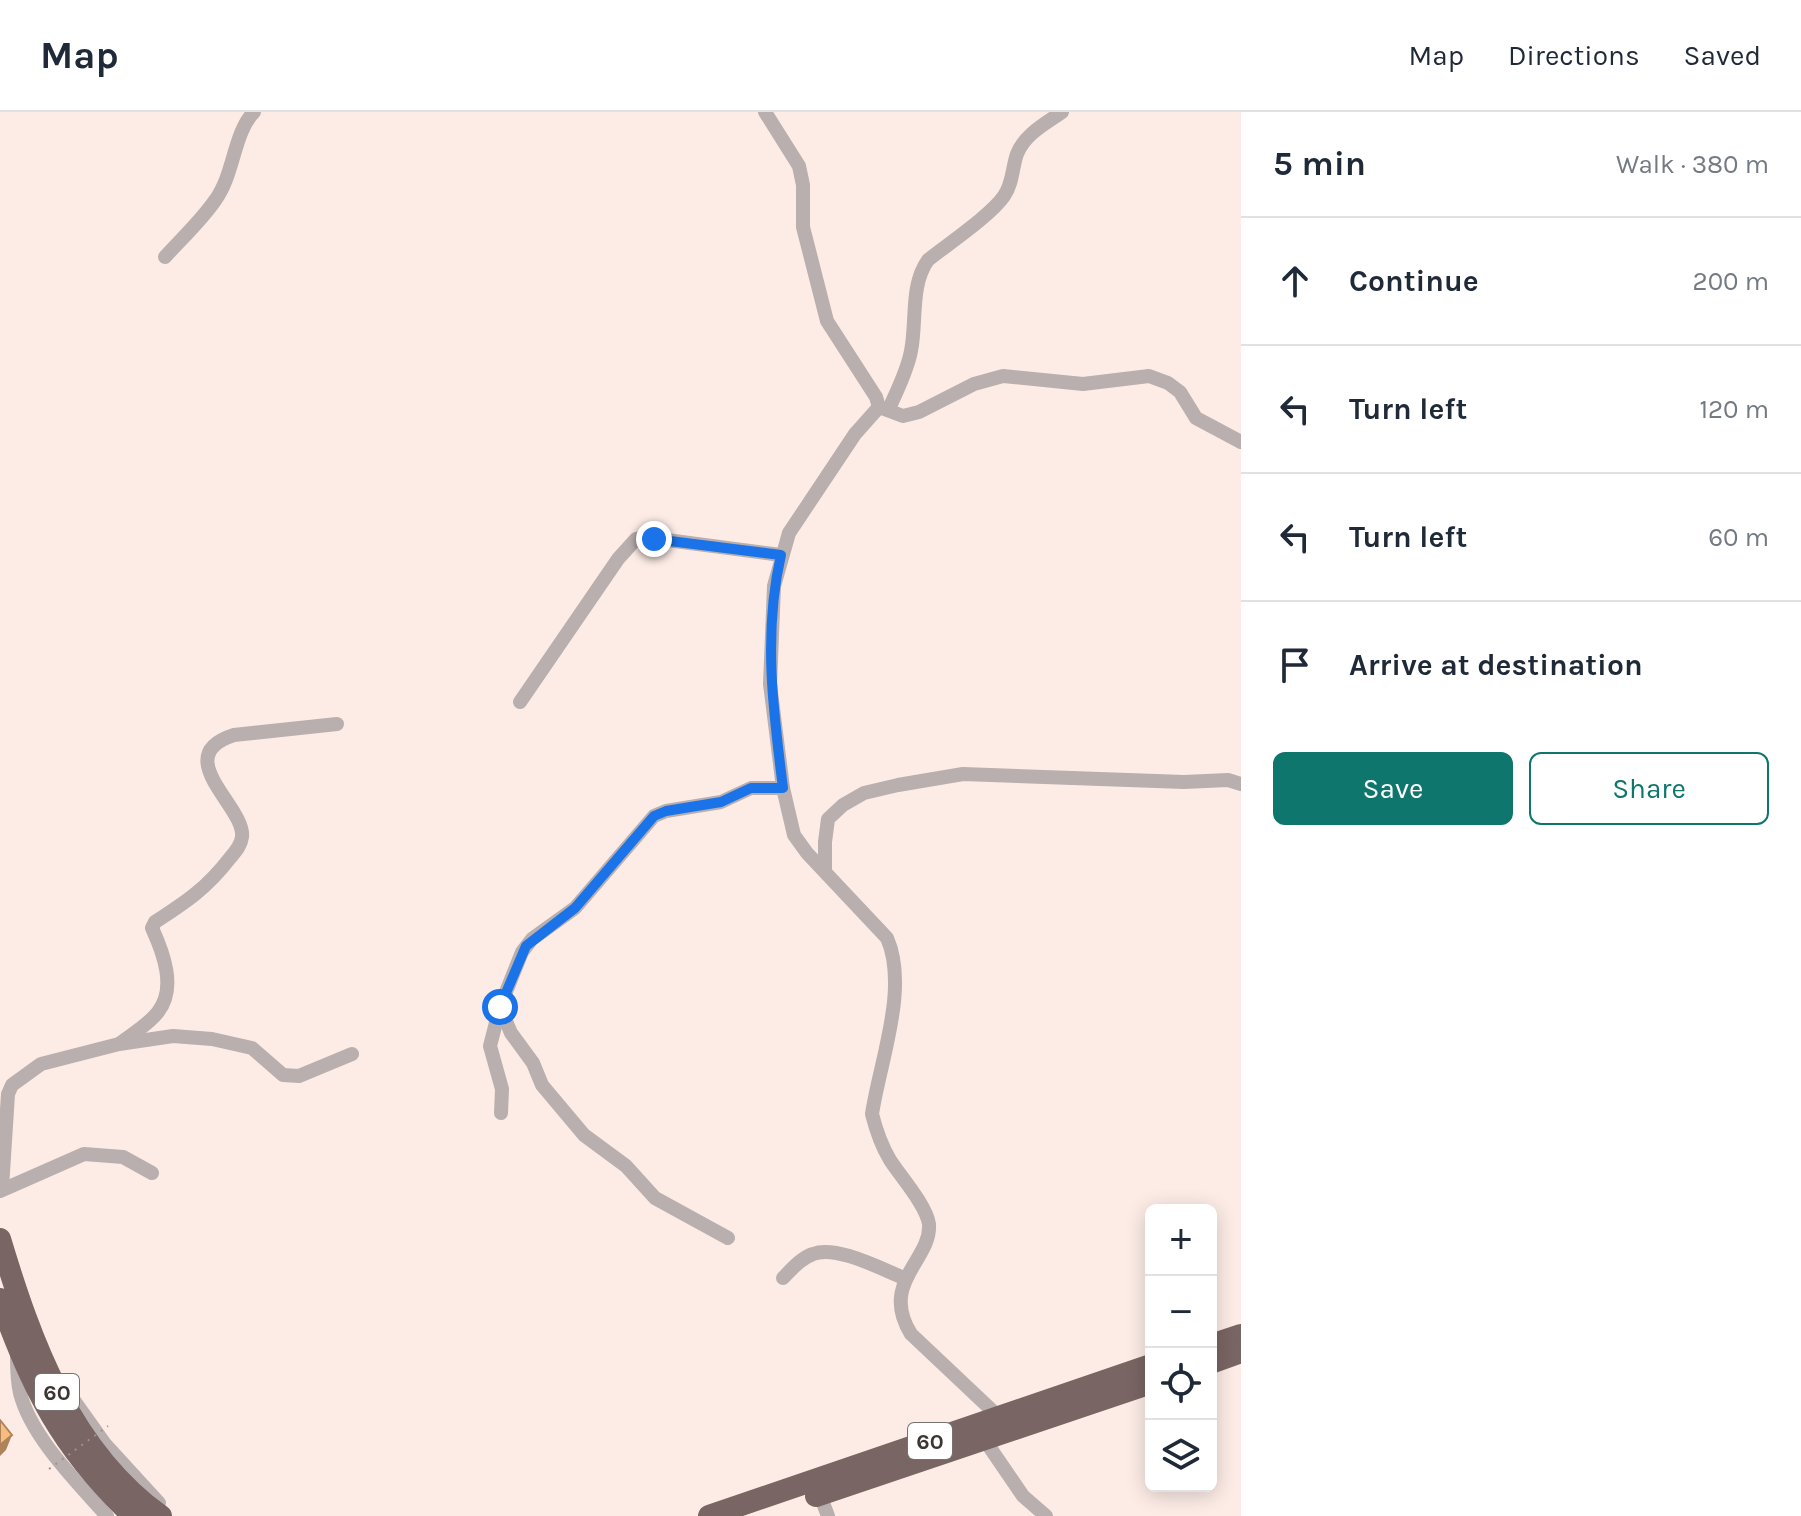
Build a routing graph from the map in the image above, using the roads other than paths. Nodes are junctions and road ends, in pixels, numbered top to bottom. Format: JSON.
{"nodes":[{"id":1,"x":254,"y":112,"type":"edge"},
{"id":2,"x":765,"y":112,"type":"edge"},
{"id":3,"x":1062,"y":112,"type":"edge"},
{"id":4,"x":165,"y":257,"type":"dead end"},
{"id":5,"x":884,"y":408,"type":"junction"},
{"id":6,"x":1241,"y":442,"type":"edge"},
{"id":7,"x":781,"y":555,"type":"junction"},
{"id":8,"x":520,"y":702,"type":"dead end"},
{"id":9,"x":337,"y":724,"type":"dead end"},
{"id":10,"x":1241,"y":784,"type":"edge"},
{"id":11,"x":783,"y":788,"type":"junction"},
{"id":12,"x":825,"y":870,"type":"junction"},
{"id":13,"x":500,"y":1007,"type":"junction"},
{"id":14,"x":119,"y":1044,"type":"junction"},
{"id":15,"x":352,"y":1054,"type":"dead end"},
{"id":16,"x":501,"y":1113,"type":"dead end"},
{"id":17,"x":152,"y":1173,"type":"dead end"},
{"id":18,"x":1,"y":1189,"type":"edge"},
{"id":19,"x":728,"y":1238,"type":"dead end"},
{"id":20,"x":0,"y":1239,"type":"edge"},
{"id":21,"x":783,"y":1278,"type":"dead end"},
{"id":22,"x":904,"y":1278,"type":"junction"},
{"id":23,"x":0,"y":1299,"type":"edge"},
{"id":24,"x":25,"y":1316,"type":"junction"},
{"id":25,"x":1241,"y":1335,"type":"edge"},
{"id":26,"x":1217,"y":1343,"type":"edge"},
{"id":27,"x":17,"y":1347,"type":"junction"},
{"id":28,"x":1241,"y":1352,"type":"edge"},
{"id":29,"x":1217,"y":1361,"type":"edge"},
{"id":30,"x":1145,"y":1367,"type":"edge"},
{"id":31,"x":1145,"y":1385,"type":"edge"},
{"id":32,"x":999,"y":1417,"type":"junction"},
{"id":33,"x":984,"y":1439,"type":"junction"},
{"id":34,"x":820,"y":1495,"type":"junction"},
{"id":35,"x":107,"y":1516,"type":"edge"},
{"id":36,"x":132,"y":1516,"type":"edge"},
{"id":37,"x":161,"y":1516,"type":"edge"},
{"id":38,"x":169,"y":1516,"type":"edge"},
{"id":39,"x":709,"y":1516,"type":"edge"},
{"id":40,"x":758,"y":1516,"type":"edge"},
{"id":41,"x":828,"y":1516,"type":"edge"},
{"id":42,"x":1046,"y":1516,"type":"edge"}],
"edges":[{"from":1,"to":4,"type":"street"},
{"from":2,"to":5,"type":"street"},
{"from":3,"to":5,"type":"street"},
{"from":5,"to":6,"type":"street"},
{"from":5,"to":7,"type":"street"},
{"from":7,"to":8,"type":"street"},
{"from":7,"to":11,"type":"street"},
{"from":9,"to":14,"type":"street"},
{"from":10,"to":12,"type":"street"},
{"from":11,"to":12,"type":"street"},
{"from":11,"to":13,"type":"street"},
{"from":12,"to":22,"type":"street"},
{"from":13,"to":16,"type":"street"},
{"from":13,"to":19,"type":"street"},
{"from":14,"to":15,"type":"street"},
{"from":14,"to":18,"type":"street"},
{"from":17,"to":18,"type":"street"},
{"from":20,"to":24,"type":"highway","number":"60"},
{"from":21,"to":22,"type":"street"},
{"from":22,"to":32,"type":"street"},
{"from":23,"to":27,"type":"highway","number":"60"},
{"from":24,"to":37,"type":"highway","number":"60"},
{"from":24,"to":38,"type":"street"},
{"from":25,"to":26,"type":"highway"},
{"from":27,"to":35,"type":"street"},
{"from":27,"to":36,"type":"highway","number":"60"},
{"from":28,"to":29,"type":"highway"},
{"from":30,"to":32,"type":"highway","number":"60"},
{"from":31,"to":33,"type":"highway","number":"60"},
{"from":32,"to":39,"type":"highway","number":"60"},
{"from":33,"to":34,"type":"highway","number":"60"},
{"from":33,"to":42,"type":"street"},
{"from":34,"to":40,"type":"highway","number":"60"},
{"from":34,"to":41,"type":"street"}]}
